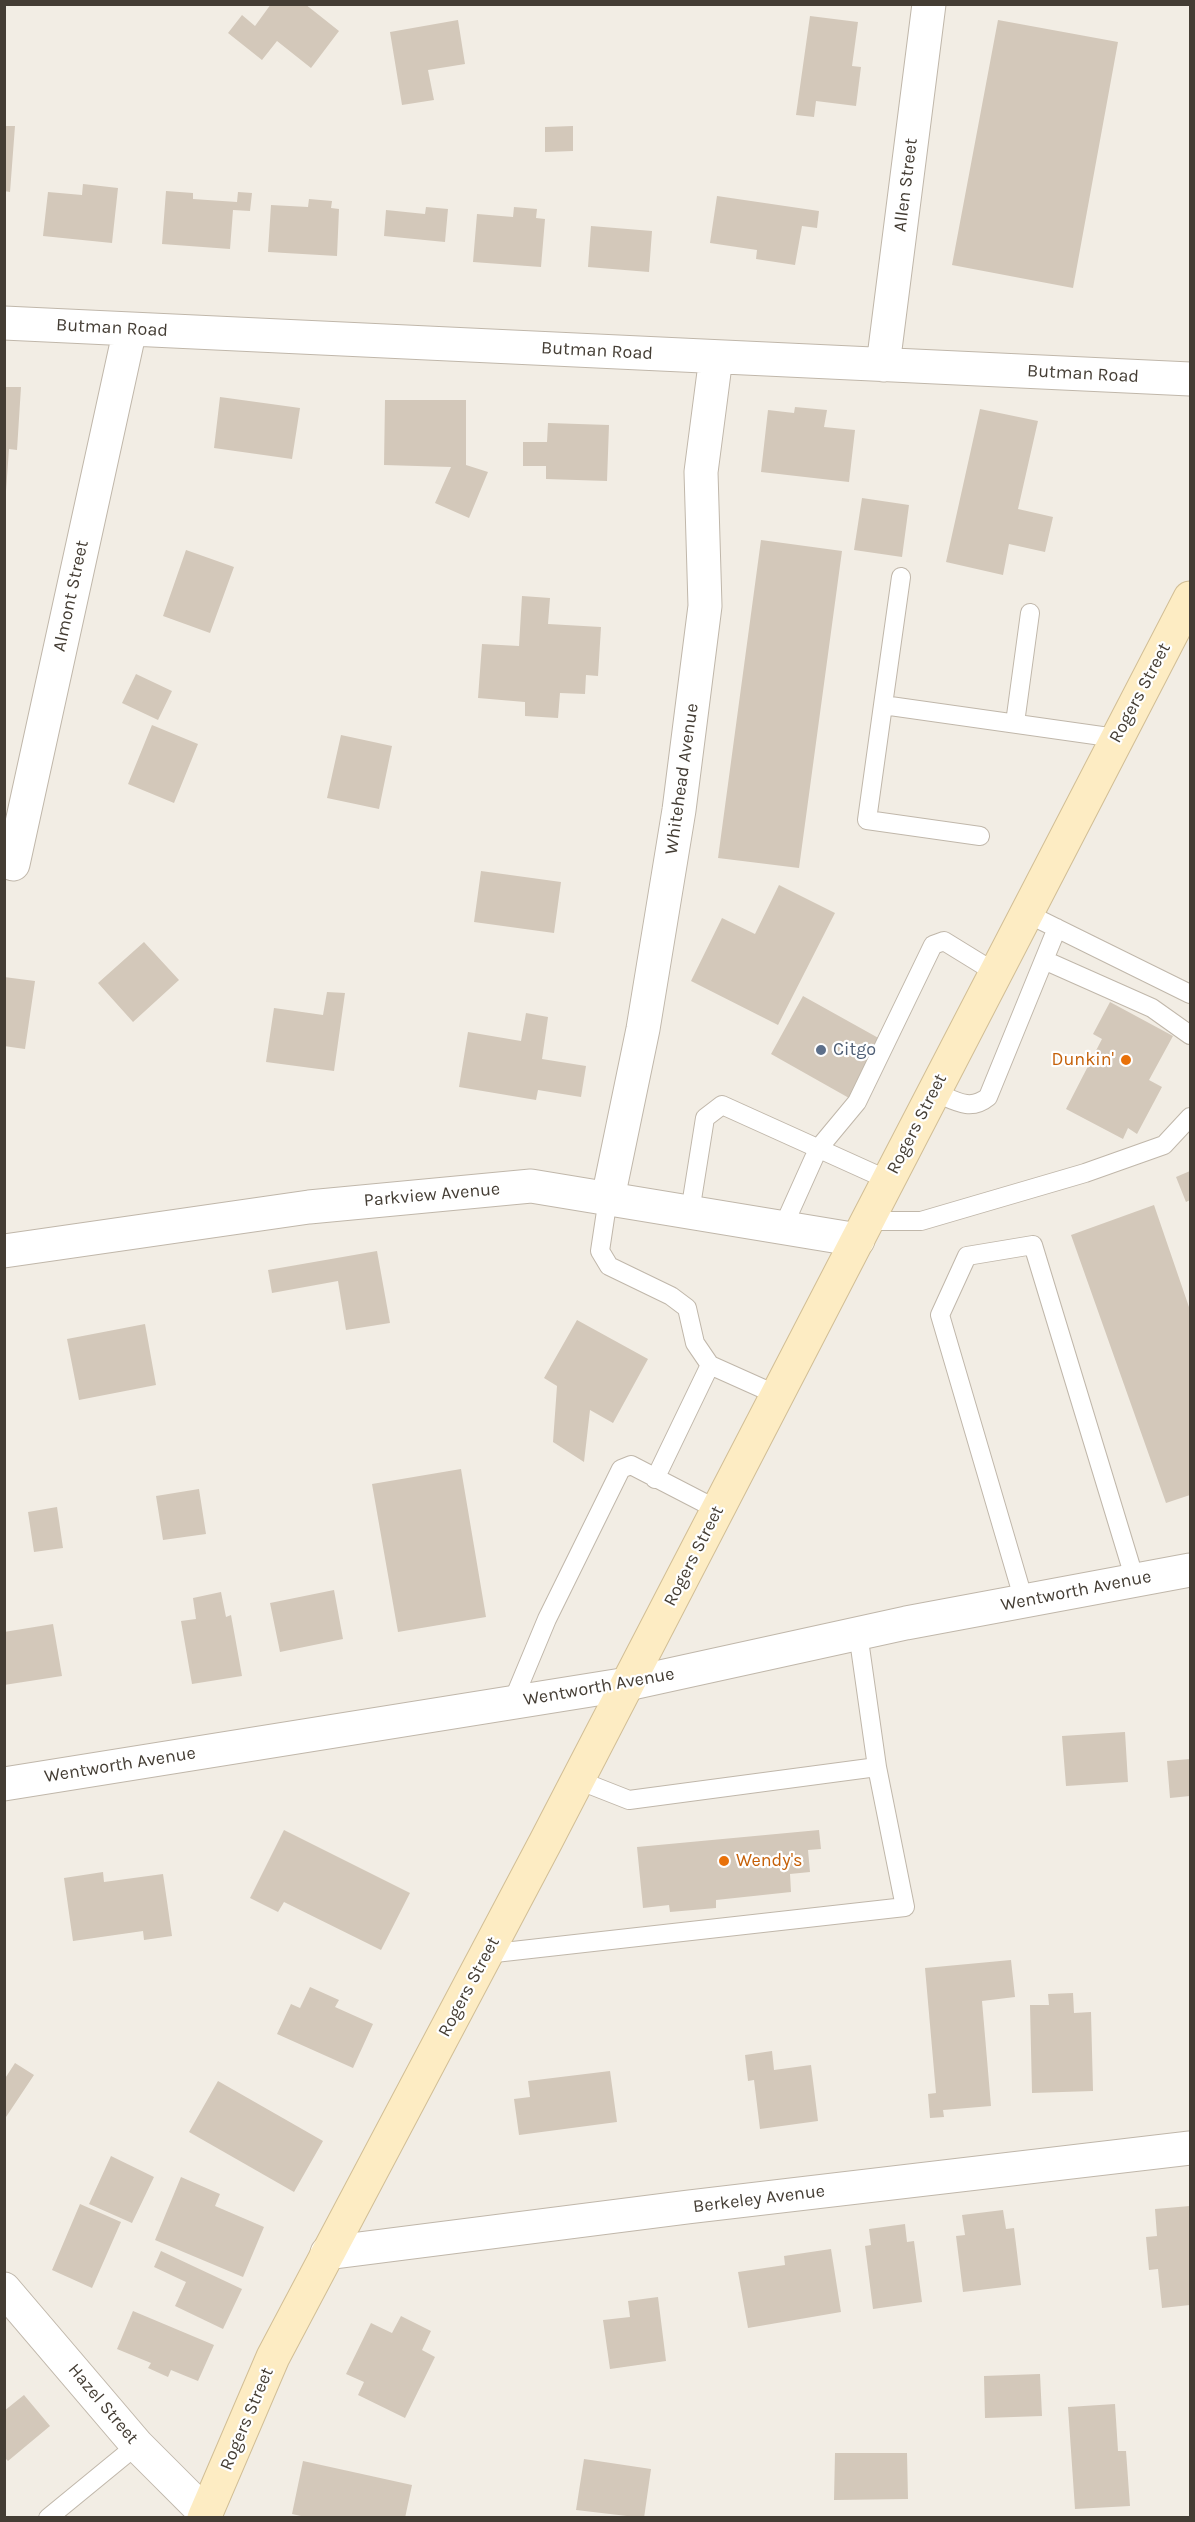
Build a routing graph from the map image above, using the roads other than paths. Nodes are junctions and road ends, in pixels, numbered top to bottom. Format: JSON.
{"nodes":[{"id":1,"x":929,"y":4,"type":"edge"},
{"id":2,"x":4,"y":323,"type":"edge"},
{"id":3,"x":130,"y":329,"type":"junction"},
{"id":4,"x":716,"y":357,"type":"junction"},
{"id":5,"x":883,"y":365,"type":"junction"},
{"id":6,"x":1191,"y":379,"type":"edge"},
{"id":7,"x":901,"y":577,"type":"dead end"},
{"id":8,"x":1191,"y":598,"type":"edge"},
{"id":9,"x":1030,"y":613,"type":"dead end"},
{"id":10,"x":883,"y":705,"type":"junction"},
{"id":11,"x":1015,"y":723,"type":"junction"},
{"id":12,"x":1116,"y":738,"type":"junction"},
{"id":13,"x":980,"y":836,"type":"dead end"},
{"id":14,"x":13,"y":864,"type":"dead end"},
{"id":15,"x":1026,"y":913,"type":"junction"},
{"id":16,"x":1057,"y":928,"type":"junction"},
{"id":17,"x":1044,"y":960,"type":"junction"},
{"id":18,"x":996,"y":973,"type":"junction"},
{"id":19,"x":1191,"y":994,"type":"edge"},
{"id":20,"x":1191,"y":1035,"type":"edge"},
{"id":21,"x":934,"y":1092,"type":"junction"},
{"id":22,"x":1191,"y":1118,"type":"edge"},
{"id":23,"x":818,"y":1149,"type":"junction"},
{"id":24,"x":888,"y":1180,"type":"junction"},
{"id":25,"x":608,"y":1198,"type":"junction"},
{"id":26,"x":690,"y":1212,"type":"junction"},
{"id":27,"x":783,"y":1227,"type":"junction"},
{"id":28,"x":863,"y":1231,"type":"junction"},
{"id":29,"x":4,"y":1251,"type":"edge"},
{"id":30,"x":710,"y":1365,"type":"junction"},
{"id":31,"x":777,"y":1395,"type":"junction"},
{"id":32,"x":655,"y":1479,"type":"junction"},
{"id":33,"x":718,"y":1510,"type":"junction"},
{"id":34,"x":1191,"y":1570,"type":"edge"},
{"id":35,"x":1136,"y":1580,"type":"junction"},
{"id":36,"x":1024,"y":1601,"type":"junction"},
{"id":37,"x":858,"y":1634,"type":"junction"},
{"id":38,"x":628,"y":1684,"type":"junction"},
{"id":39,"x":512,"y":1703,"type":"junction"},
{"id":40,"x":877,"y":1767,"type":"junction"},
{"id":41,"x":578,"y":1780,"type":"junction"},
{"id":42,"x":4,"y":1784,"type":"edge"},
{"id":43,"x":486,"y":1954,"type":"junction"},
{"id":44,"x":1191,"y":2148,"type":"edge"},
{"id":45,"x":327,"y":2253,"type":"junction"},
{"id":46,"x":4,"y":2289,"type":"edge"},
{"id":47,"x":137,"y":2445,"type":"junction"},
{"id":48,"x":205,"y":2516,"type":"edge"},
{"id":49,"x":48,"y":2517,"type":"edge"}],
"edges":[{"from":1,"to":5,"type":"street","name":"Allen Street"},
{"from":2,"to":3,"type":"street","name":"Butman Road"},
{"from":3,"to":4,"type":"street","name":"Butman Road"},
{"from":3,"to":14,"type":"street","name":"Almont Street"},
{"from":4,"to":5,"type":"street","name":"Butman Road"},
{"from":4,"to":25,"type":"street","name":"Whitehead Avenue"},
{"from":5,"to":6,"type":"street","name":"Butman Road"},
{"from":7,"to":10,"type":"lane"},
{"from":8,"to":12,"type":"main road","name":"Rogers Street"},
{"from":9,"to":11,"type":"lane"},
{"from":10,"to":11,"type":"lane"},
{"from":10,"to":13,"type":"lane"},
{"from":11,"to":12,"type":"lane"},
{"from":12,"to":15,"type":"main road","name":"Rogers Street"},
{"from":15,"to":16,"type":"lane"},
{"from":15,"to":18,"type":"main road","name":"Rogers Street"},
{"from":16,"to":17,"type":"lane"},
{"from":16,"to":19,"type":"lane"},
{"from":17,"to":20,"type":"lane"},
{"from":17,"to":21,"type":"lane"},
{"from":18,"to":21,"type":"main road","name":"Rogers Street"},
{"from":18,"to":23,"type":"lane"},
{"from":21,"to":24,"type":"main road","name":"Rogers Street"},
{"from":22,"to":28,"type":"lane"},
{"from":23,"to":24,"type":"lane"},
{"from":23,"to":26,"type":"lane"},
{"from":23,"to":27,"type":"lane"},
{"from":24,"to":28,"type":"main road","name":"Rogers Street"},
{"from":25,"to":26,"type":"street","name":"Parkview Avenue"},
{"from":25,"to":29,"type":"street","name":"Parkview Avenue"},
{"from":25,"to":30,"type":"lane"},
{"from":26,"to":27,"type":"street","name":"Parkview Avenue"},
{"from":27,"to":28,"type":"street","name":"Parkview Avenue"},
{"from":28,"to":31,"type":"main road","name":"Rogers Street"},
{"from":30,"to":31,"type":"lane"},
{"from":30,"to":32,"type":"lane"},
{"from":31,"to":33,"type":"main road","name":"Rogers Street"},
{"from":32,"to":33,"type":"lane"},
{"from":32,"to":39,"type":"lane"},
{"from":33,"to":38,"type":"main road","name":"Rogers Street"},
{"from":34,"to":35,"type":"street","name":"Wentworth Avenue"},
{"from":35,"to":36,"type":"street","name":"Wentworth Avenue"},
{"from":35,"to":36,"type":"lane"},
{"from":36,"to":37,"type":"street","name":"Wentworth Avenue"},
{"from":37,"to":38,"type":"street","name":"Wentworth Avenue"},
{"from":37,"to":40,"type":"lane"},
{"from":38,"to":39,"type":"street","name":"Wentworth Avenue"},
{"from":38,"to":41,"type":"main road","name":"Rogers Street"},
{"from":39,"to":42,"type":"street","name":"Wentworth Avenue"},
{"from":40,"to":41,"type":"lane"},
{"from":40,"to":43,"type":"lane"},
{"from":41,"to":43,"type":"main road","name":"Rogers Street"},
{"from":43,"to":45,"type":"main road","name":"Rogers Street"},
{"from":44,"to":45,"type":"street","name":"Berkeley Avenue"},
{"from":45,"to":48,"type":"main road","name":"Rogers Street"},
{"from":46,"to":47,"type":"street","name":"Hazel Street"},
{"from":47,"to":48,"type":"street","name":"Hazel Street"},
{"from":47,"to":49,"type":"lane"}]}
